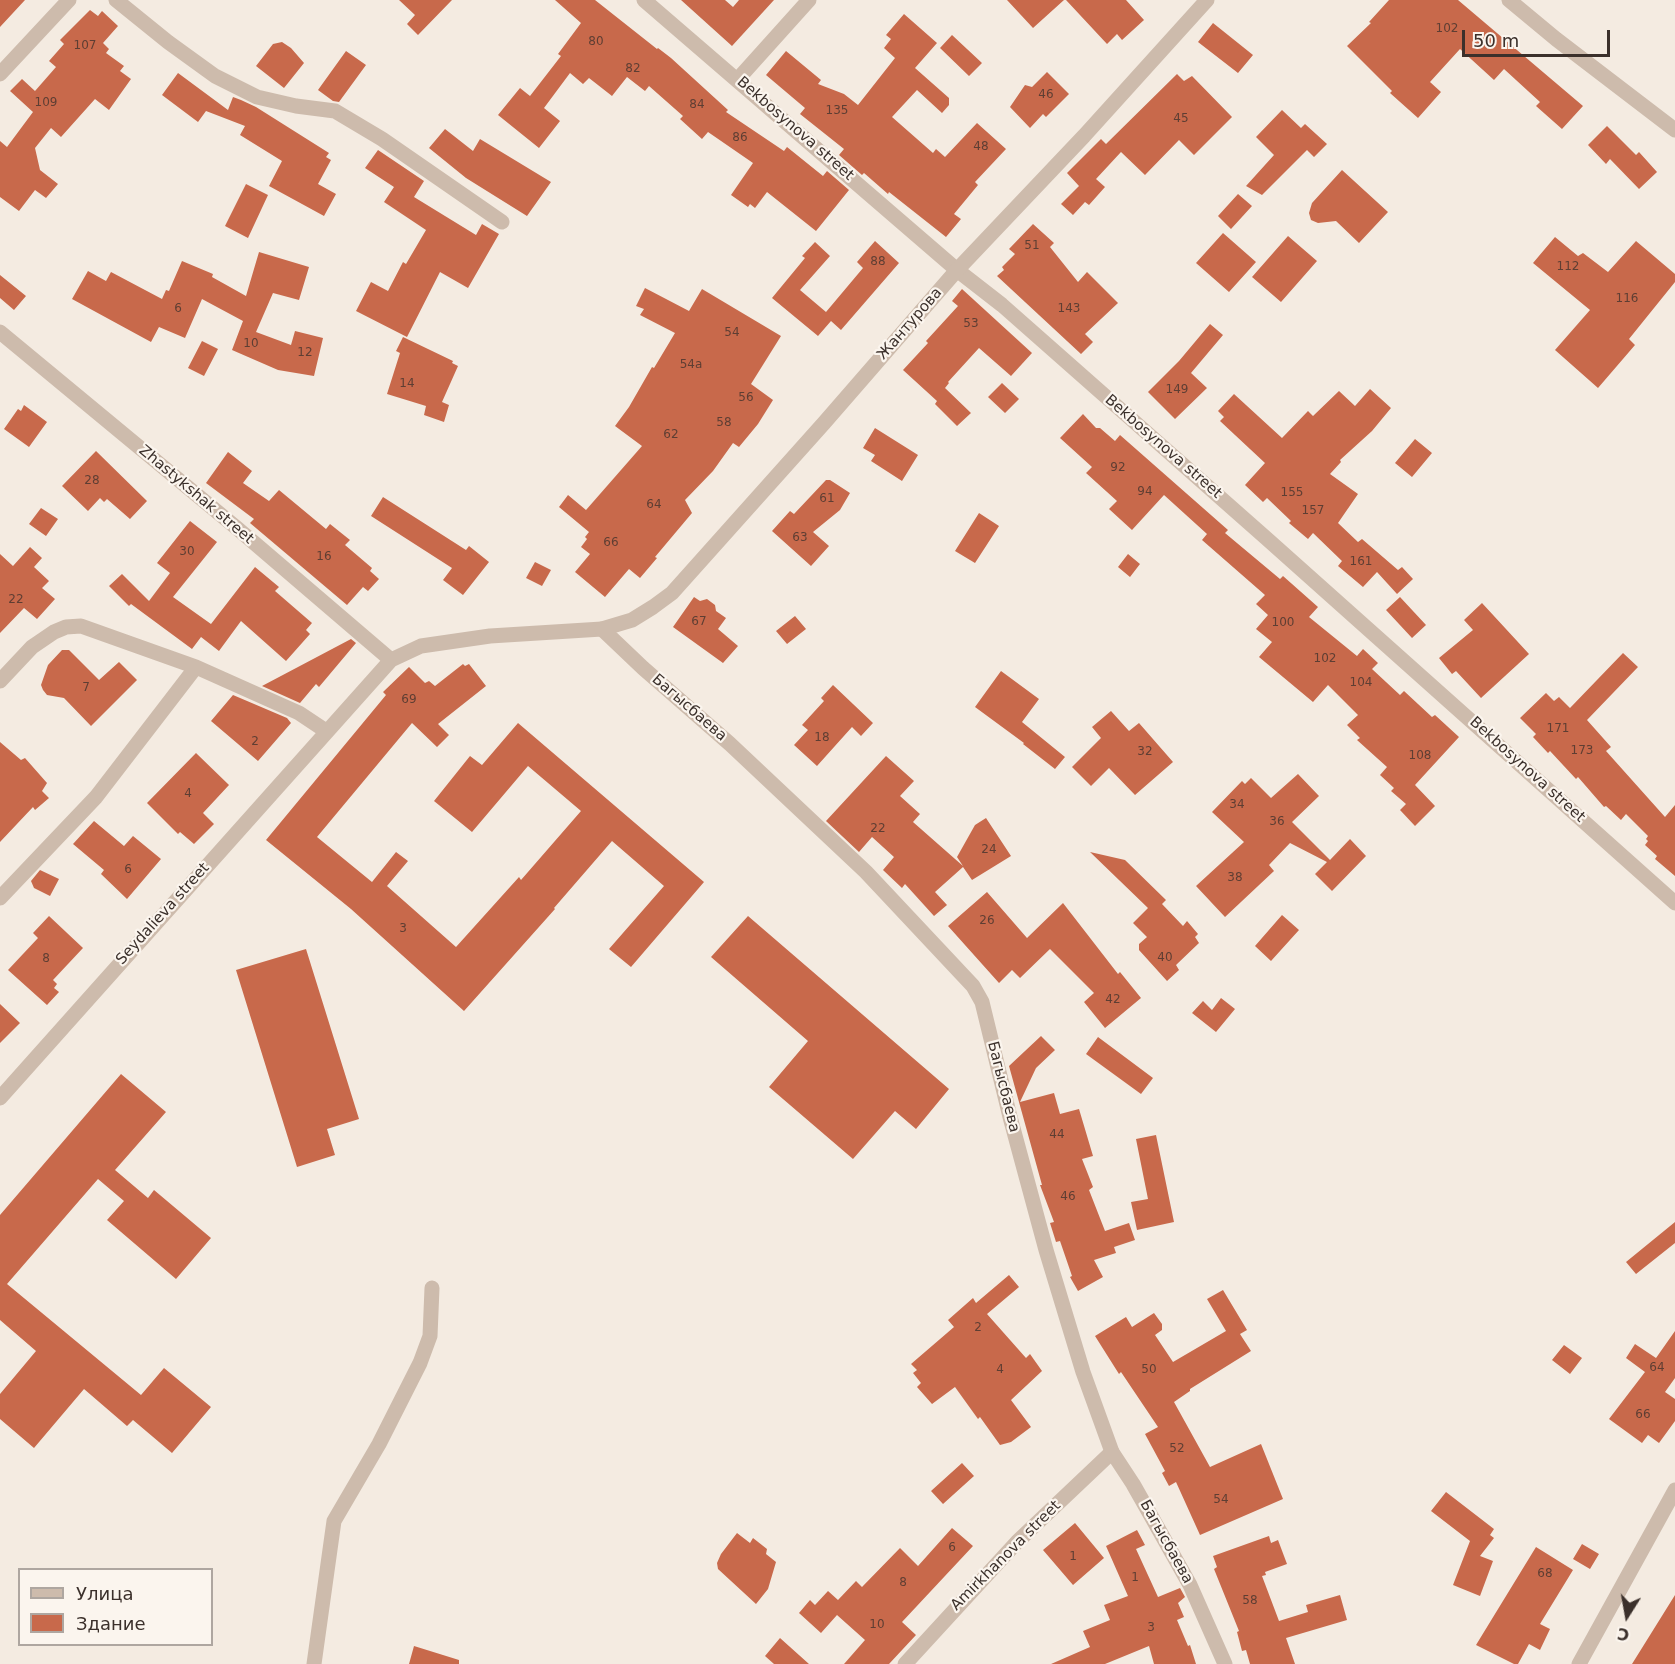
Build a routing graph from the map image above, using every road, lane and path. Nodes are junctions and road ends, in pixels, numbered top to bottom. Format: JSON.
{"nodes":[{"id":1,"x":69,"y":0,"type":"edge"},
{"id":2,"x":116,"y":0,"type":"edge"},
{"id":3,"x":644,"y":0,"type":"edge"},
{"id":4,"x":809,"y":0,"type":"edge"},
{"id":5,"x":1207,"y":0,"type":"edge"},
{"id":6,"x":1509,"y":0,"type":"edge"},
{"id":7,"x":0,"y":74,"type":"edge"},
{"id":8,"x":738,"y":79,"type":"junction"},
{"id":9,"x":1675,"y":130,"type":"edge"},
{"id":10,"x":502,"y":222,"type":"dead end"},
{"id":11,"x":957,"y":270,"type":"junction"},
{"id":12,"x":0,"y":332,"type":"edge"},
{"id":13,"x":602,"y":629,"type":"junction"},
{"id":14,"x":391,"y":660,"type":"junction"},
{"id":15,"x":196,"y":667,"type":"junction"},
{"id":16,"x":0,"y":681,"type":"edge"},
{"id":17,"x":326,"y":731,"type":"junction"},
{"id":18,"x":0,"y":898,"type":"edge"},
{"id":19,"x":1675,"y":903,"type":"edge"},
{"id":20,"x":0,"y":1098,"type":"edge"},
{"id":21,"x":432,"y":1288,"type":"dead end"},
{"id":22,"x":1112,"y":1452,"type":"junction"},
{"id":23,"x":1675,"y":1490,"type":"edge"},
{"id":24,"x":314,"y":1664,"type":"edge"},
{"id":25,"x":905,"y":1664,"type":"edge"},
{"id":26,"x":1225,"y":1664,"type":"edge"},
{"id":27,"x":1579,"y":1664,"type":"edge"}],
"edges":[{"from":1,"to":7,"type":"street"},
{"from":2,"to":10,"type":"street"},
{"from":3,"to":8,"type":"street","name":"Bekbosynova street"},
{"from":4,"to":8,"type":"street"},
{"from":5,"to":11,"type":"street","name":"Жантурова"},
{"from":6,"to":9,"type":"street"},
{"from":8,"to":11,"type":"street","name":"Bekbosynova street"},
{"from":11,"to":13,"type":"street","name":"Жантурова"},
{"from":11,"to":19,"type":"street","name":"Bekbosynova street"},
{"from":12,"to":14,"type":"street","name":"Zhastykshak street"},
{"from":13,"to":14,"type":"street","name":"Seydalieva street"},
{"from":13,"to":22,"type":"street","name":"Багысбаева"},
{"from":14,"to":17,"type":"street","name":"Seydalieva street"},
{"from":15,"to":16,"type":"street"},
{"from":15,"to":17,"type":"street"},
{"from":15,"to":18,"type":"street"},
{"from":17,"to":20,"type":"street","name":"Seydalieva street"},
{"from":21,"to":24,"type":"street"},
{"from":22,"to":25,"type":"street","name":"Amirkhanova street"},
{"from":22,"to":26,"type":"street","name":"Багысбаева"},
{"from":23,"to":27,"type":"street"}]}
